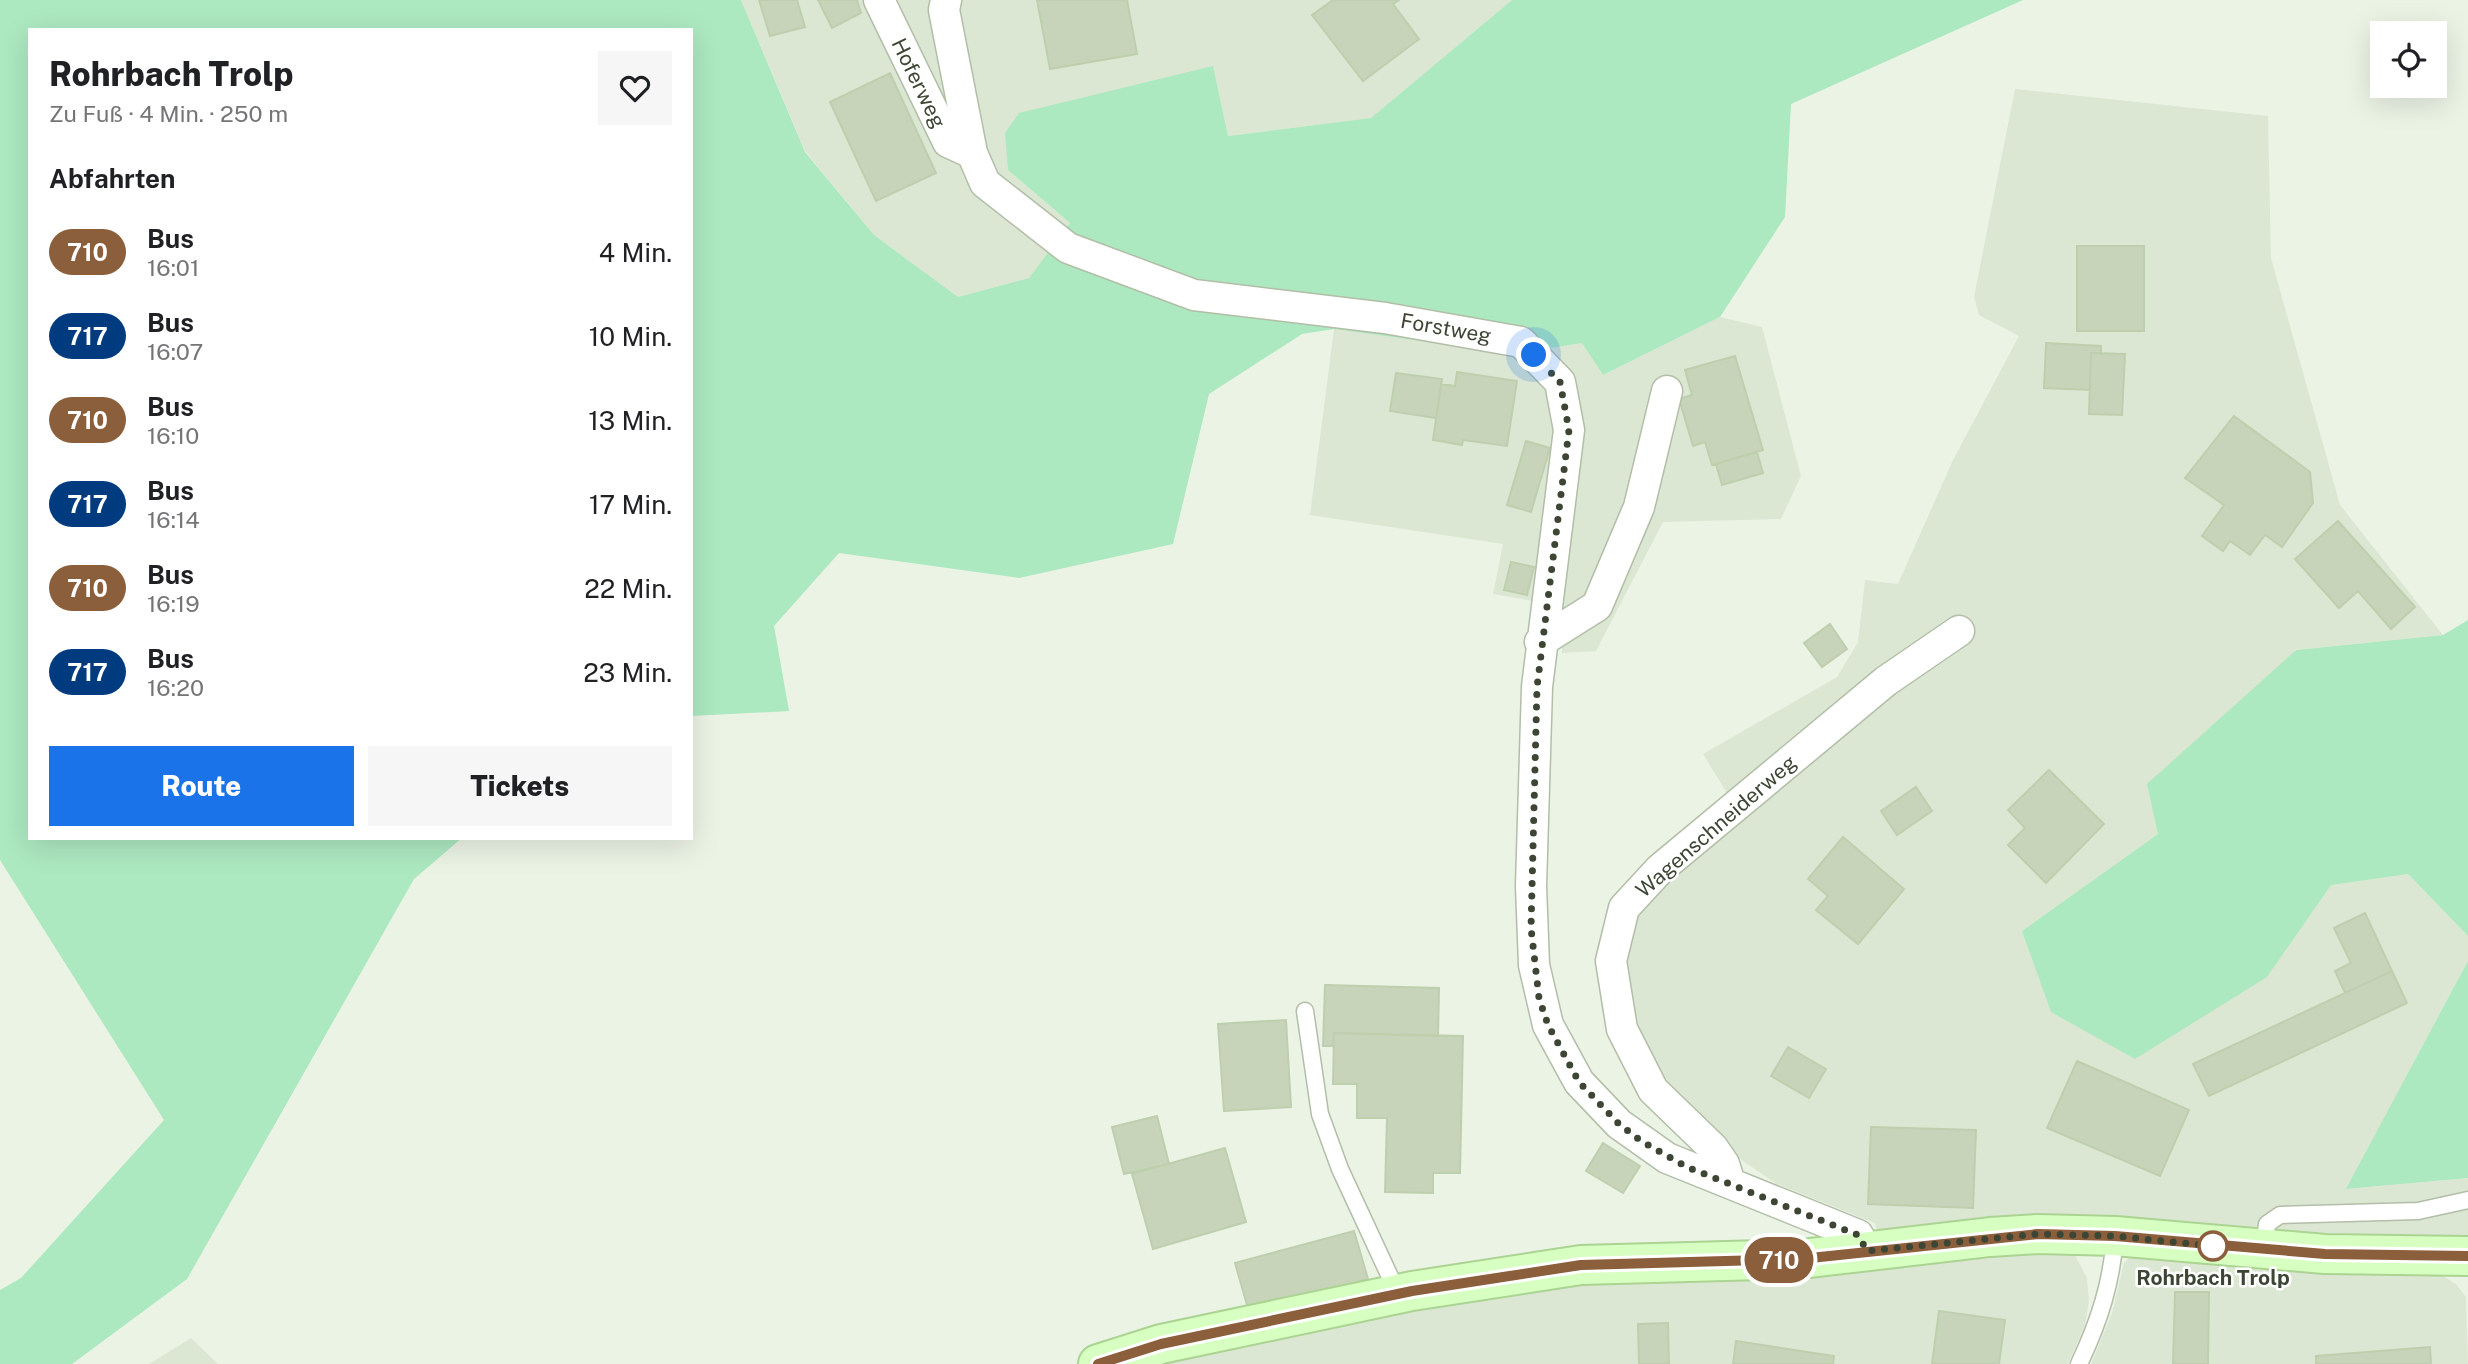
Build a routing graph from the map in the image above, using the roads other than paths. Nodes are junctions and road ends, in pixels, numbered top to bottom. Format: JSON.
{"nodes":[{"id":1,"x":879,"y":0,"type":"edge"},
{"id":2,"x":946,"y":0,"type":"edge"},
{"id":3,"x":972,"y":153,"type":"junction"},
{"id":4,"x":1667,"y":391,"type":"dead end"},
{"id":5,"x":1959,"y":631,"type":"dead end"},
{"id":6,"x":1540,"y":642,"type":"junction"},
{"id":7,"x":1306,"y":1011,"type":"dead end"},
{"id":8,"x":1730,"y":1183,"type":"junction"},
{"id":9,"x":2468,"y":1200,"type":"edge"},
{"id":10,"x":2115,"y":1236,"type":"junction"},
{"id":11,"x":2264,"y":1250,"type":"junction"},
{"id":12,"x":1867,"y":1251,"type":"junction"},
{"id":13,"x":2468,"y":1256,"type":"edge"},
{"id":14,"x":1398,"y":1294,"type":"junction"},
{"id":15,"x":1098,"y":1364,"type":"edge"},
{"id":16,"x":2079,"y":1364,"type":"edge"}],
"edges":[{"from":1,"to":3,"type":"street","name":"Hoferweg"},
{"from":2,"to":3,"type":"street","name":"Forstweg"},
{"from":3,"to":6,"type":"street","name":"Forstweg"},
{"from":4,"to":6,"type":"street"},
{"from":5,"to":8,"type":"street","name":"Wagenschneiderweg"},
{"from":6,"to":8,"type":"street","name":"Forstweg"},
{"from":7,"to":14,"type":"lane"},
{"from":8,"to":12,"type":"street","name":"Forstweg"},
{"from":9,"to":11,"type":"lane"},
{"from":10,"to":11,"type":"main road"},
{"from":10,"to":12,"type":"main road"},
{"from":10,"to":16,"type":"lane"},
{"from":11,"to":13,"type":"main road"},
{"from":12,"to":14,"type":"main road"},
{"from":14,"to":15,"type":"main road"}]}
